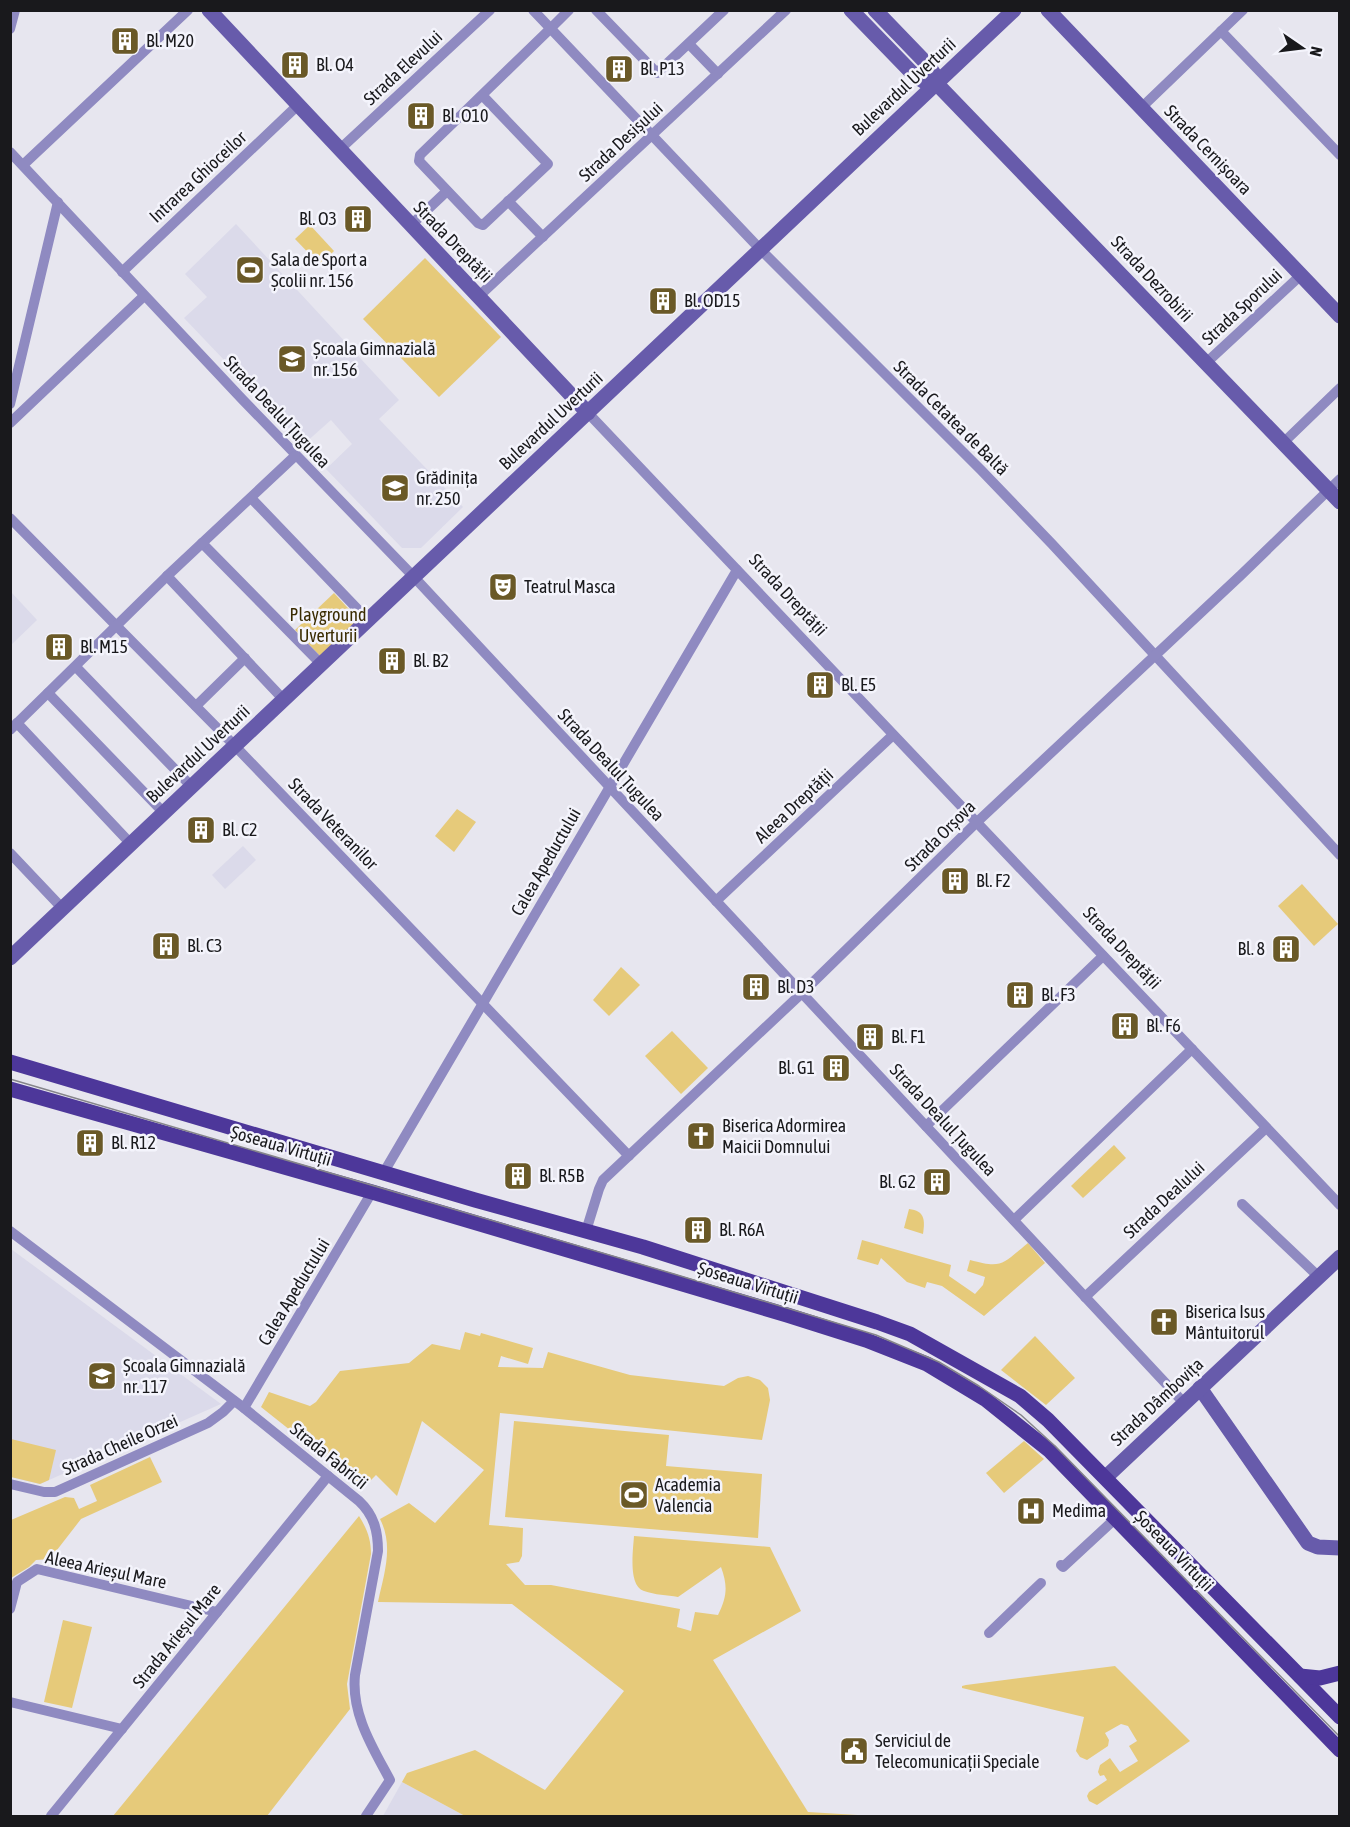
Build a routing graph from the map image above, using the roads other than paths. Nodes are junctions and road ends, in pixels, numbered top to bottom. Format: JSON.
{"nodes":[{"id":1,"x":15,"y":10,"type":"edge"},
{"id":2,"x":188,"y":10,"type":"edge"},
{"id":3,"x":209,"y":10,"type":"edge"},
{"id":4,"x":490,"y":10,"type":"edge"},
{"id":5,"x":533,"y":10,"type":"edge"},
{"id":6,"x":569,"y":10,"type":"edge"},
{"id":7,"x":596,"y":10,"type":"edge"},
{"id":8,"x":724,"y":10,"type":"edge"},
{"id":9,"x":786,"y":10,"type":"edge"},
{"id":10,"x":851,"y":10,"type":"edge"},
{"id":11,"x":875,"y":10,"type":"edge"},
{"id":12,"x":1014,"y":10,"type":"edge"},
{"id":13,"x":1048,"y":10,"type":"edge"},
{"id":14,"x":1243,"y":10,"type":"edge"},
{"id":15,"x":550,"y":28,"type":"junction"},
{"id":16,"x":10,"y":29,"type":"edge"},
{"id":17,"x":1221,"y":31,"type":"junction"},
{"id":18,"x":689,"y":44,"type":"junction"},
{"id":19,"x":718,"y":74,"type":"junction"},
{"id":20,"x":936,"y":83,"type":"junction"},
{"id":21,"x":482,"y":95,"type":"junction"},
{"id":22,"x":297,"y":106,"type":"junction"},
{"id":23,"x":1141,"y":108,"type":"junction"},
{"id":24,"x":652,"y":135,"type":"junction"},
{"id":25,"x":339,"y":150,"type":"junction"},
{"id":26,"x":10,"y":152,"type":"edge"},
{"id":27,"x":1340,"y":155,"type":"edge"},
{"id":28,"x":23,"y":165,"type":"junction"},
{"id":29,"x":447,"y":191,"type":"junction"},
{"id":30,"x":508,"y":201,"type":"junction"},
{"id":31,"x":58,"y":202,"type":"junction"},
{"id":32,"x":410,"y":226,"type":"junction"},
{"id":33,"x":543,"y":237,"type":"junction"},
{"id":34,"x":760,"y":249,"type":"junction"},
{"id":35,"x":122,"y":272,"type":"junction"},
{"id":36,"x":1301,"y":275,"type":"junction"},
{"id":37,"x":144,"y":296,"type":"junction"},
{"id":38,"x":478,"y":297,"type":"junction"},
{"id":39,"x":1340,"y":316,"type":"edge"},
{"id":40,"x":1206,"y":363,"type":"junction"},
{"id":41,"x":1340,"y":388,"type":"edge"},
{"id":42,"x":10,"y":404,"type":"edge"},
{"id":43,"x":588,"y":413,"type":"junction"},
{"id":44,"x":10,"y":423,"type":"edge"},
{"id":45,"x":1283,"y":443,"type":"junction"},
{"id":46,"x":295,"y":456,"type":"junction"},
{"id":47,"x":1340,"y":479,"type":"edge"},
{"id":48,"x":1328,"y":490,"type":"junction"},
{"id":49,"x":251,"y":498,"type":"junction"},
{"id":50,"x":1340,"y":502,"type":"edge"},
{"id":51,"x":10,"y":518,"type":"edge"},
{"id":52,"x":202,"y":543,"type":"junction"},
{"id":53,"x":737,"y":570,"type":"junction"},
{"id":54,"x":168,"y":576,"type":"junction"},
{"id":55,"x":414,"y":577,"type":"junction"},
{"id":56,"x":368,"y":620,"type":"junction"},
{"id":57,"x":117,"y":627,"type":"junction"},
{"id":58,"x":1156,"y":656,"type":"junction"},
{"id":59,"x":245,"y":658,"type":"junction"},
{"id":60,"x":321,"y":664,"type":"junction"},
{"id":61,"x":76,"y":667,"type":"junction"},
{"id":62,"x":48,"y":693,"type":"junction"},
{"id":63,"x":284,"y":700,"type":"junction"},
{"id":64,"x":196,"y":706,"type":"junction"},
{"id":65,"x":14,"y":727,"type":"edge"},
{"id":66,"x":893,"y":735,"type":"junction"},
{"id":67,"x":235,"y":746,"type":"junction"},
{"id":68,"x":192,"y":787,"type":"junction"},
{"id":69,"x":609,"y":787,"type":"junction"},
{"id":70,"x":164,"y":813,"type":"junction"},
{"id":71,"x":976,"y":823,"type":"junction"},
{"id":72,"x":131,"y":844,"type":"junction"},
{"id":73,"x":10,"y":853,"type":"edge"},
{"id":74,"x":1340,"y":855,"type":"edge"},
{"id":75,"x":716,"y":901,"type":"junction"},
{"id":76,"x":63,"y":909,"type":"junction"},
{"id":77,"x":1102,"y":956,"type":"junction"},
{"id":78,"x":10,"y":958,"type":"edge"},
{"id":79,"x":802,"y":993,"type":"junction"},
{"id":80,"x":482,"y":1003,"type":"junction"},
{"id":81,"x":1192,"y":1049,"type":"junction"},
{"id":82,"x":10,"y":1062,"type":"edge"},
{"id":83,"x":10,"y":1089,"type":"edge"},
{"id":84,"x":926,"y":1126,"type":"junction"},
{"id":85,"x":1266,"y":1128,"type":"junction"},
{"id":86,"x":629,"y":1156,"type":"junction"},
{"id":87,"x":384,"y":1172,"type":"junction"},
{"id":88,"x":372,"y":1192,"type":"junction"},
{"id":89,"x":1242,"y":1203,"type":"dead end"},
{"id":90,"x":1340,"y":1205,"type":"edge"},
{"id":91,"x":1014,"y":1220,"type":"junction"},
{"id":92,"x":10,"y":1231,"type":"edge"},
{"id":93,"x":586,"y":1231,"type":"junction"},
{"id":94,"x":1340,"y":1257,"type":"edge"},
{"id":95,"x":1319,"y":1276,"type":"junction"},
{"id":96,"x":1085,"y":1297,"type":"junction"},
{"id":97,"x":1200,"y":1388,"type":"junction"},
{"id":98,"x":234,"y":1401,"type":"junction"},
{"id":99,"x":1184,"y":1403,"type":"junction"},
{"id":100,"x":244,"y":1408,"type":"junction"},
{"id":101,"x":328,"y":1476,"type":"junction"},
{"id":102,"x":1106,"y":1477,"type":"junction"},
{"id":103,"x":10,"y":1484,"type":"edge"},
{"id":104,"x":1116,"y":1518,"type":"junction"},
{"id":105,"x":1340,"y":1548,"type":"edge"},
{"id":106,"x":1061,"y":1565,"type":"dead end"},
{"id":107,"x":1041,"y":1583,"type":"dead end"},
{"id":108,"x":10,"y":1609,"type":"edge"},
{"id":109,"x":217,"y":1612,"type":"junction"},
{"id":110,"x":989,"y":1633,"type":"dead end"},
{"id":111,"x":1340,"y":1673,"type":"edge"},
{"id":112,"x":1300,"y":1676,"type":"junction"},
{"id":113,"x":10,"y":1702,"type":"edge"},
{"id":114,"x":1340,"y":1717,"type":"edge"},
{"id":115,"x":122,"y":1729,"type":"junction"},
{"id":116,"x":1340,"y":1750,"type":"edge"},
{"id":117,"x":51,"y":1816,"type":"edge"},
{"id":118,"x":366,"y":1816,"type":"edge"}],
"edges":[{"from":1,"to":16,"type":"street"},
{"from":2,"to":28,"type":"street"},
{"from":3,"to":22,"type":"street","name":"Strada Dreptății"},
{"from":4,"to":25,"type":"street","name":"Strada Elevului"},
{"from":5,"to":15,"type":"street","name":"Strada Cetatea de Baltă"},
{"from":6,"to":15,"type":"street"},
{"from":7,"to":18,"type":"street"},
{"from":8,"to":18,"type":"street"},
{"from":9,"to":19,"type":"street","name":"Strada Desișului"},
{"from":10,"to":20,"type":"street","name":"Strada Dezrobirii"},
{"from":11,"to":20,"type":"street","name":"Strada Dezrobirii"},
{"from":12,"to":20,"type":"street","name":"Bulevardul Uverturii"},
{"from":13,"to":23,"type":"street","name":"Strada Cernișoara"},
{"from":14,"to":17,"type":"street"},
{"from":15,"to":21,"type":"street"},
{"from":15,"to":24,"type":"street","name":"Strada Cetatea de Baltă"},
{"from":17,"to":23,"type":"street"},
{"from":17,"to":27,"type":"street"},
{"from":18,"to":19,"type":"street"},
{"from":19,"to":24,"type":"street","name":"Strada Desișului"},
{"from":20,"to":34,"type":"street","name":"Bulevardul Uverturii"},
{"from":20,"to":40,"type":"street","name":"Strada Dezrobirii"},
{"from":21,"to":29,"type":"street"},
{"from":21,"to":30,"type":"street"},
{"from":22,"to":25,"type":"street","name":"Strada Dreptății"},
{"from":22,"to":35,"type":"street","name":"Intrarea Ghioceilor"},
{"from":23,"to":36,"type":"street","name":"Strada Cernișoara"},
{"from":24,"to":33,"type":"street","name":"Strada Desișului"},
{"from":24,"to":34,"type":"street","name":"Strada Cetatea de Baltă"},
{"from":25,"to":32,"type":"street","name":"Strada Dreptății"},
{"from":26,"to":28,"type":"street","name":"Strada Dealul Țugulea"},
{"from":28,"to":31,"type":"street","name":"Strada Dealul Țugulea"},
{"from":29,"to":30,"type":"street"},
{"from":29,"to":32,"type":"street"},
{"from":30,"to":33,"type":"street"},
{"from":31,"to":35,"type":"street","name":"Strada Dealul Țugulea"},
{"from":31,"to":42,"type":"street"},
{"from":32,"to":38,"type":"street","name":"Strada Dreptății"},
{"from":33,"to":38,"type":"street","name":"Strada Desișului"},
{"from":34,"to":43,"type":"street","name":"Bulevardul Uverturii"},
{"from":34,"to":58,"type":"street","name":"Strada Cetatea de Baltă"},
{"from":35,"to":37,"type":"street","name":"Strada Dealul Țugulea"},
{"from":36,"to":39,"type":"street","name":"Strada Cernișoara"},
{"from":36,"to":40,"type":"street","name":"Strada Sporului"},
{"from":37,"to":44,"type":"street"},
{"from":37,"to":46,"type":"street","name":"Strada Dealul Țugulea"},
{"from":38,"to":43,"type":"street","name":"Strada Dreptății"},
{"from":40,"to":45,"type":"street","name":"Strada Dezrobirii"},
{"from":41,"to":45,"type":"street"},
{"from":43,"to":53,"type":"street","name":"Strada Dreptății"},
{"from":43,"to":55,"type":"street","name":"Bulevardul Uverturii"},
{"from":45,"to":48,"type":"street","name":"Strada Dezrobirii"},
{"from":46,"to":49,"type":"street"},
{"from":46,"to":55,"type":"street","name":"Strada Dealul Țugulea"},
{"from":47,"to":48,"type":"street","name":"Strada Orșova"},
{"from":48,"to":50,"type":"street","name":"Strada Dezrobirii"},
{"from":48,"to":58,"type":"street","name":"Strada Orșova"},
{"from":49,"to":52,"type":"street"},
{"from":49,"to":56,"type":"street"},
{"from":51,"to":57,"type":"street","name":"Strada Veteranilor"},
{"from":52,"to":54,"type":"street"},
{"from":52,"to":60,"type":"street"},
{"from":53,"to":66,"type":"street","name":"Strada Dreptății"},
{"from":53,"to":69,"type":"street","name":"Calea Apeductului"},
{"from":54,"to":57,"type":"street"},
{"from":54,"to":59,"type":"street"},
{"from":55,"to":56,"type":"street","name":"Bulevardul Uverturii"},
{"from":55,"to":69,"type":"street","name":"Strada Dealul Țugulea"},
{"from":56,"to":60,"type":"street","name":"Bulevardul Uverturii"},
{"from":57,"to":61,"type":"street"},
{"from":57,"to":64,"type":"street","name":"Strada Veteranilor"},
{"from":58,"to":71,"type":"street","name":"Strada Orșova"},
{"from":58,"to":74,"type":"street","name":"Strada Cetatea de Baltă"},
{"from":59,"to":63,"type":"street"},
{"from":59,"to":64,"type":"street"},
{"from":60,"to":63,"type":"street","name":"Bulevardul Uverturii"},
{"from":61,"to":62,"type":"street"},
{"from":61,"to":68,"type":"street"},
{"from":62,"to":65,"type":"street"},
{"from":62,"to":70,"type":"street"},
{"from":63,"to":67,"type":"street","name":"Bulevardul Uverturii"},
{"from":64,"to":67,"type":"street","name":"Strada Veteranilor"},
{"from":65,"to":72,"type":"street"},
{"from":66,"to":71,"type":"street","name":"Strada Dreptății"},
{"from":66,"to":75,"type":"street","name":"Aleea Dreptății"},
{"from":67,"to":68,"type":"street","name":"Bulevardul Uverturii"},
{"from":67,"to":80,"type":"street","name":"Strada Veteranilor"},
{"from":68,"to":70,"type":"street","name":"Bulevardul Uverturii"},
{"from":69,"to":75,"type":"street","name":"Strada Dealul Țugulea"},
{"from":69,"to":80,"type":"street","name":"Calea Apeductului"},
{"from":70,"to":72,"type":"street","name":"Bulevardul Uverturii"},
{"from":71,"to":77,"type":"street","name":"Strada Dreptății"},
{"from":71,"to":79,"type":"street","name":"Strada Orșova"},
{"from":72,"to":76,"type":"street","name":"Bulevardul Uverturii"},
{"from":73,"to":76,"type":"street"},
{"from":75,"to":79,"type":"street","name":"Strada Dealul Țugulea"},
{"from":76,"to":78,"type":"street","name":"Bulevardul Uverturii"},
{"from":77,"to":81,"type":"street","name":"Strada Dreptății"},
{"from":77,"to":84,"type":"street"},
{"from":79,"to":84,"type":"street","name":"Strada Dealul Țugulea"},
{"from":79,"to":86,"type":"street","name":"Strada Orșova"},
{"from":80,"to":86,"type":"street","name":"Strada Veteranilor"},
{"from":80,"to":87,"type":"street","name":"Calea Apeductului"},
{"from":81,"to":85,"type":"street","name":"Strada Dreptății"},
{"from":81,"to":91,"type":"street"},
{"from":82,"to":87,"type":"main road","name":"Șoseaua Virtuții"},
{"from":83,"to":88,"type":"main road","name":"Șoseaua Virtuții"},
{"from":84,"to":91,"type":"street","name":"Strada Dealul Țugulea"},
{"from":85,"to":90,"type":"street","name":"Strada Dreptății"},
{"from":85,"to":96,"type":"street","name":"Strada Dealului"},
{"from":86,"to":93,"type":"street","name":"Strada Orșova"},
{"from":87,"to":93,"type":"main road","name":"Șoseaua Virtuții"},
{"from":88,"to":100,"type":"street","name":"Calea Apeductului"},
{"from":88,"to":104,"type":"main road","name":"Șoseaua Virtuții"},
{"from":89,"to":95,"type":"street"},
{"from":91,"to":96,"type":"street","name":"Strada Dealul Țugulea"},
{"from":92,"to":98,"type":"street","name":"Strada Fabricii"},
{"from":93,"to":102,"type":"main road","name":"Șoseaua Virtuții"},
{"from":94,"to":95,"type":"street","name":"Strada Dâmbovița"},
{"from":95,"to":97,"type":"street","name":"Strada Dâmbovița"},
{"from":96,"to":99,"type":"street","name":"Strada Dealul Țugulea"},
{"from":97,"to":99,"type":"street","name":"Strada Dâmbovița"},
{"from":97,"to":105,"type":"street"},
{"from":98,"to":100,"type":"street","name":"Strada Fabricii"},
{"from":98,"to":103,"type":"street","name":"Strada Cheile Orzei"},
{"from":99,"to":102,"type":"street","name":"Strada Dâmbovița"},
{"from":100,"to":101,"type":"street","name":"Strada Fabricii"},
{"from":101,"to":109,"type":"street","name":"Strada Arieșul Mare"},
{"from":101,"to":118,"type":"street","name":"Strada Fabricii"},
{"from":102,"to":112,"type":"main road","name":"Șoseaua Virtuții"},
{"from":104,"to":106,"type":"street"},
{"from":104,"to":116,"type":"main road","name":"Șoseaua Virtuții"},
{"from":107,"to":110,"type":"street"},
{"from":108,"to":109,"type":"street","name":"Aleea Arieșul Mare"},
{"from":109,"to":115,"type":"street","name":"Strada Arieșul Mare"},
{"from":111,"to":112,"type":"main road"},
{"from":112,"to":114,"type":"main road","name":"Șoseaua Virtuții"},
{"from":113,"to":115,"type":"street"},
{"from":115,"to":117,"type":"street","name":"Strada Arieșul Mare"}]}
